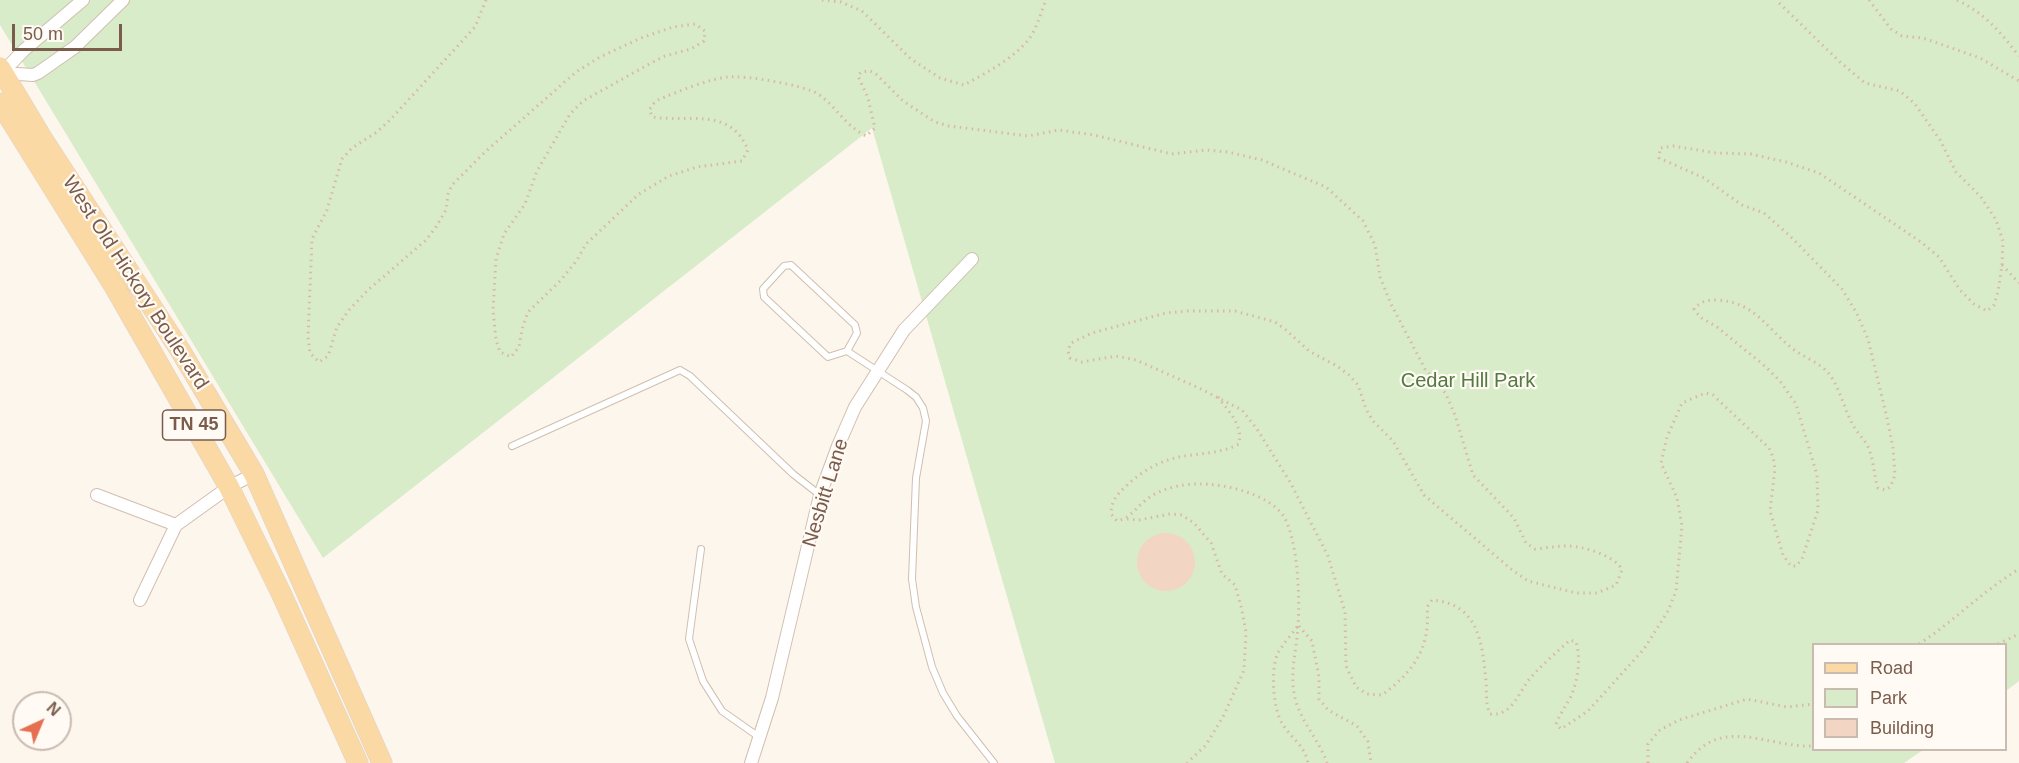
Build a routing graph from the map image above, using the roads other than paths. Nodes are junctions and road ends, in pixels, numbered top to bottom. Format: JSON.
{"nodes":[{"id":1,"x":83,"y":0,"type":"edge"},
{"id":2,"x":123,"y":0,"type":"edge"},
{"id":3,"x":1,"y":72,"type":"edge"},
{"id":4,"x":0,"y":103,"type":"edge"},
{"id":5,"x":72,"y":201,"type":"junction"},
{"id":6,"x":972,"y":259,"type":"dead end"},
{"id":7,"x":847,"y":351,"type":"junction"},
{"id":8,"x":877,"y":371,"type":"junction"},
{"id":9,"x":512,"y":446,"type":"dead end"},
{"id":10,"x":254,"y":474,"type":"junction"},
{"id":11,"x":229,"y":487,"type":"junction"},
{"id":12,"x":97,"y":495,"type":"dead end"},
{"id":13,"x":820,"y":495,"type":"junction"},
{"id":14,"x":176,"y":525,"type":"junction"},
{"id":15,"x":700,"y":549,"type":"dead end"},
{"id":16,"x":302,"y":583,"type":"junction"},
{"id":17,"x":281,"y":593,"type":"junction"},
{"id":18,"x":140,"y":600,"type":"dead end"},
{"id":19,"x":323,"y":633,"type":"junction"},
{"id":20,"x":305,"y":644,"type":"junction"},
{"id":21,"x":760,"y":737,"type":"junction"},
{"id":22,"x":358,"y":763,"type":"edge"},
{"id":23,"x":381,"y":763,"type":"edge"},
{"id":24,"x":751,"y":763,"type":"edge"},
{"id":25,"x":994,"y":763,"type":"edge"}],
"edges":[{"from":1,"to":3,"type":"street"},
{"from":2,"to":3,"type":"street"},
{"from":3,"to":5,"type":"main road","name":"West Old Hickory Boulevard","number":"TN 45"},
{"from":4,"to":5,"type":"main road","name":"West Old Hickory Boulevard","number":"TN 45"},
{"from":5,"to":10,"type":"main road","name":"West Old Hickory Boulevard","number":"TN 45"},
{"from":5,"to":11,"type":"main road","name":"West Old Hickory Boulevard","number":"TN 45"},
{"from":6,"to":8,"type":"street","name":"Nesbitt Lane"},
{"from":7,"to":7,"type":"lane"},
{"from":7,"to":8,"type":"lane"},
{"from":8,"to":13,"type":"street","name":"Nesbitt Lane"},
{"from":8,"to":25,"type":"lane"},
{"from":9,"to":13,"type":"lane"},
{"from":10,"to":11,"type":"street"},
{"from":10,"to":16,"type":"main road","name":"West Old Hickory Boulevard","number":"TN 45"},
{"from":11,"to":14,"type":"street"},
{"from":11,"to":17,"type":"main road","name":"West Old Hickory Boulevard","number":"TN 45"},
{"from":12,"to":14,"type":"street"},
{"from":13,"to":21,"type":"street","name":"Nesbitt Lane"},
{"from":14,"to":18,"type":"street"},
{"from":15,"to":21,"type":"lane"},
{"from":16,"to":17,"type":"lane"},
{"from":16,"to":19,"type":"main road","name":"West Old Hickory Boulevard","number":"TN 45"},
{"from":17,"to":20,"type":"main road","name":"West Old Hickory Boulevard","number":"TN 45"},
{"from":19,"to":20,"type":"lane"},
{"from":19,"to":23,"type":"main road","name":"West Old Hickory Boulevard","number":"TN 45"},
{"from":20,"to":22,"type":"main road","name":"West Old Hickory Boulevard","number":"TN 45"},
{"from":21,"to":24,"type":"street","name":"Nesbitt Lane"}]}
